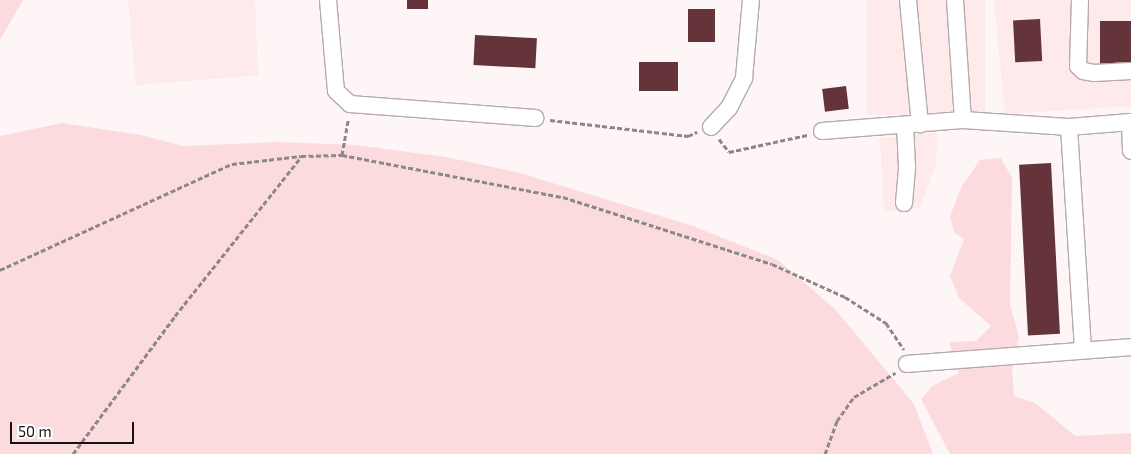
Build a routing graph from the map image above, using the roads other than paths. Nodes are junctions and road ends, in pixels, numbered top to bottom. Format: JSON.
{"nodes":[{"id":1,"x":328,"y":0,"type":"edge"},
{"id":2,"x":751,"y":0,"type":"edge"},
{"id":3,"x":908,"y":0,"type":"edge"},
{"id":4,"x":955,"y":0,"type":"edge"},
{"id":5,"x":1080,"y":0,"type":"edge"},
{"id":6,"x":1131,"y":71,"type":"edge"},
{"id":7,"x":535,"y":118,"type":"road end"},
{"id":8,"x":963,"y":120,"type":"junction"},
{"id":9,"x":1130,"y":122,"type":"edge"},
{"id":10,"x":913,"y":125,"type":"junction"},
{"id":11,"x":711,"y":127,"type":"road end"},
{"id":12,"x":1069,"y":127,"type":"junction"},
{"id":13,"x":822,"y":131,"type":"road end"},
{"id":14,"x":1131,"y":151,"type":"edge"},
{"id":15,"x":904,"y":203,"type":"dead end"},
{"id":16,"x":1131,"y":347,"type":"edge"},
{"id":17,"x":1083,"y":350,"type":"junction"},
{"id":18,"x":907,"y":364,"type":"road end"}],
"edges":[{"from":1,"to":7,"type":"street"},
{"from":2,"to":11,"type":"street"},
{"from":3,"to":10,"type":"street"},
{"from":4,"to":8,"type":"street"},
{"from":5,"to":6,"type":"street"},
{"from":8,"to":10,"type":"street"},
{"from":8,"to":12,"type":"street"},
{"from":9,"to":12,"type":"street"},
{"from":9,"to":14,"type":"street"},
{"from":10,"to":13,"type":"street"},
{"from":10,"to":15,"type":"street"},
{"from":12,"to":17,"type":"street"},
{"from":16,"to":17,"type":"street"},
{"from":17,"to":18,"type":"street"}]}
